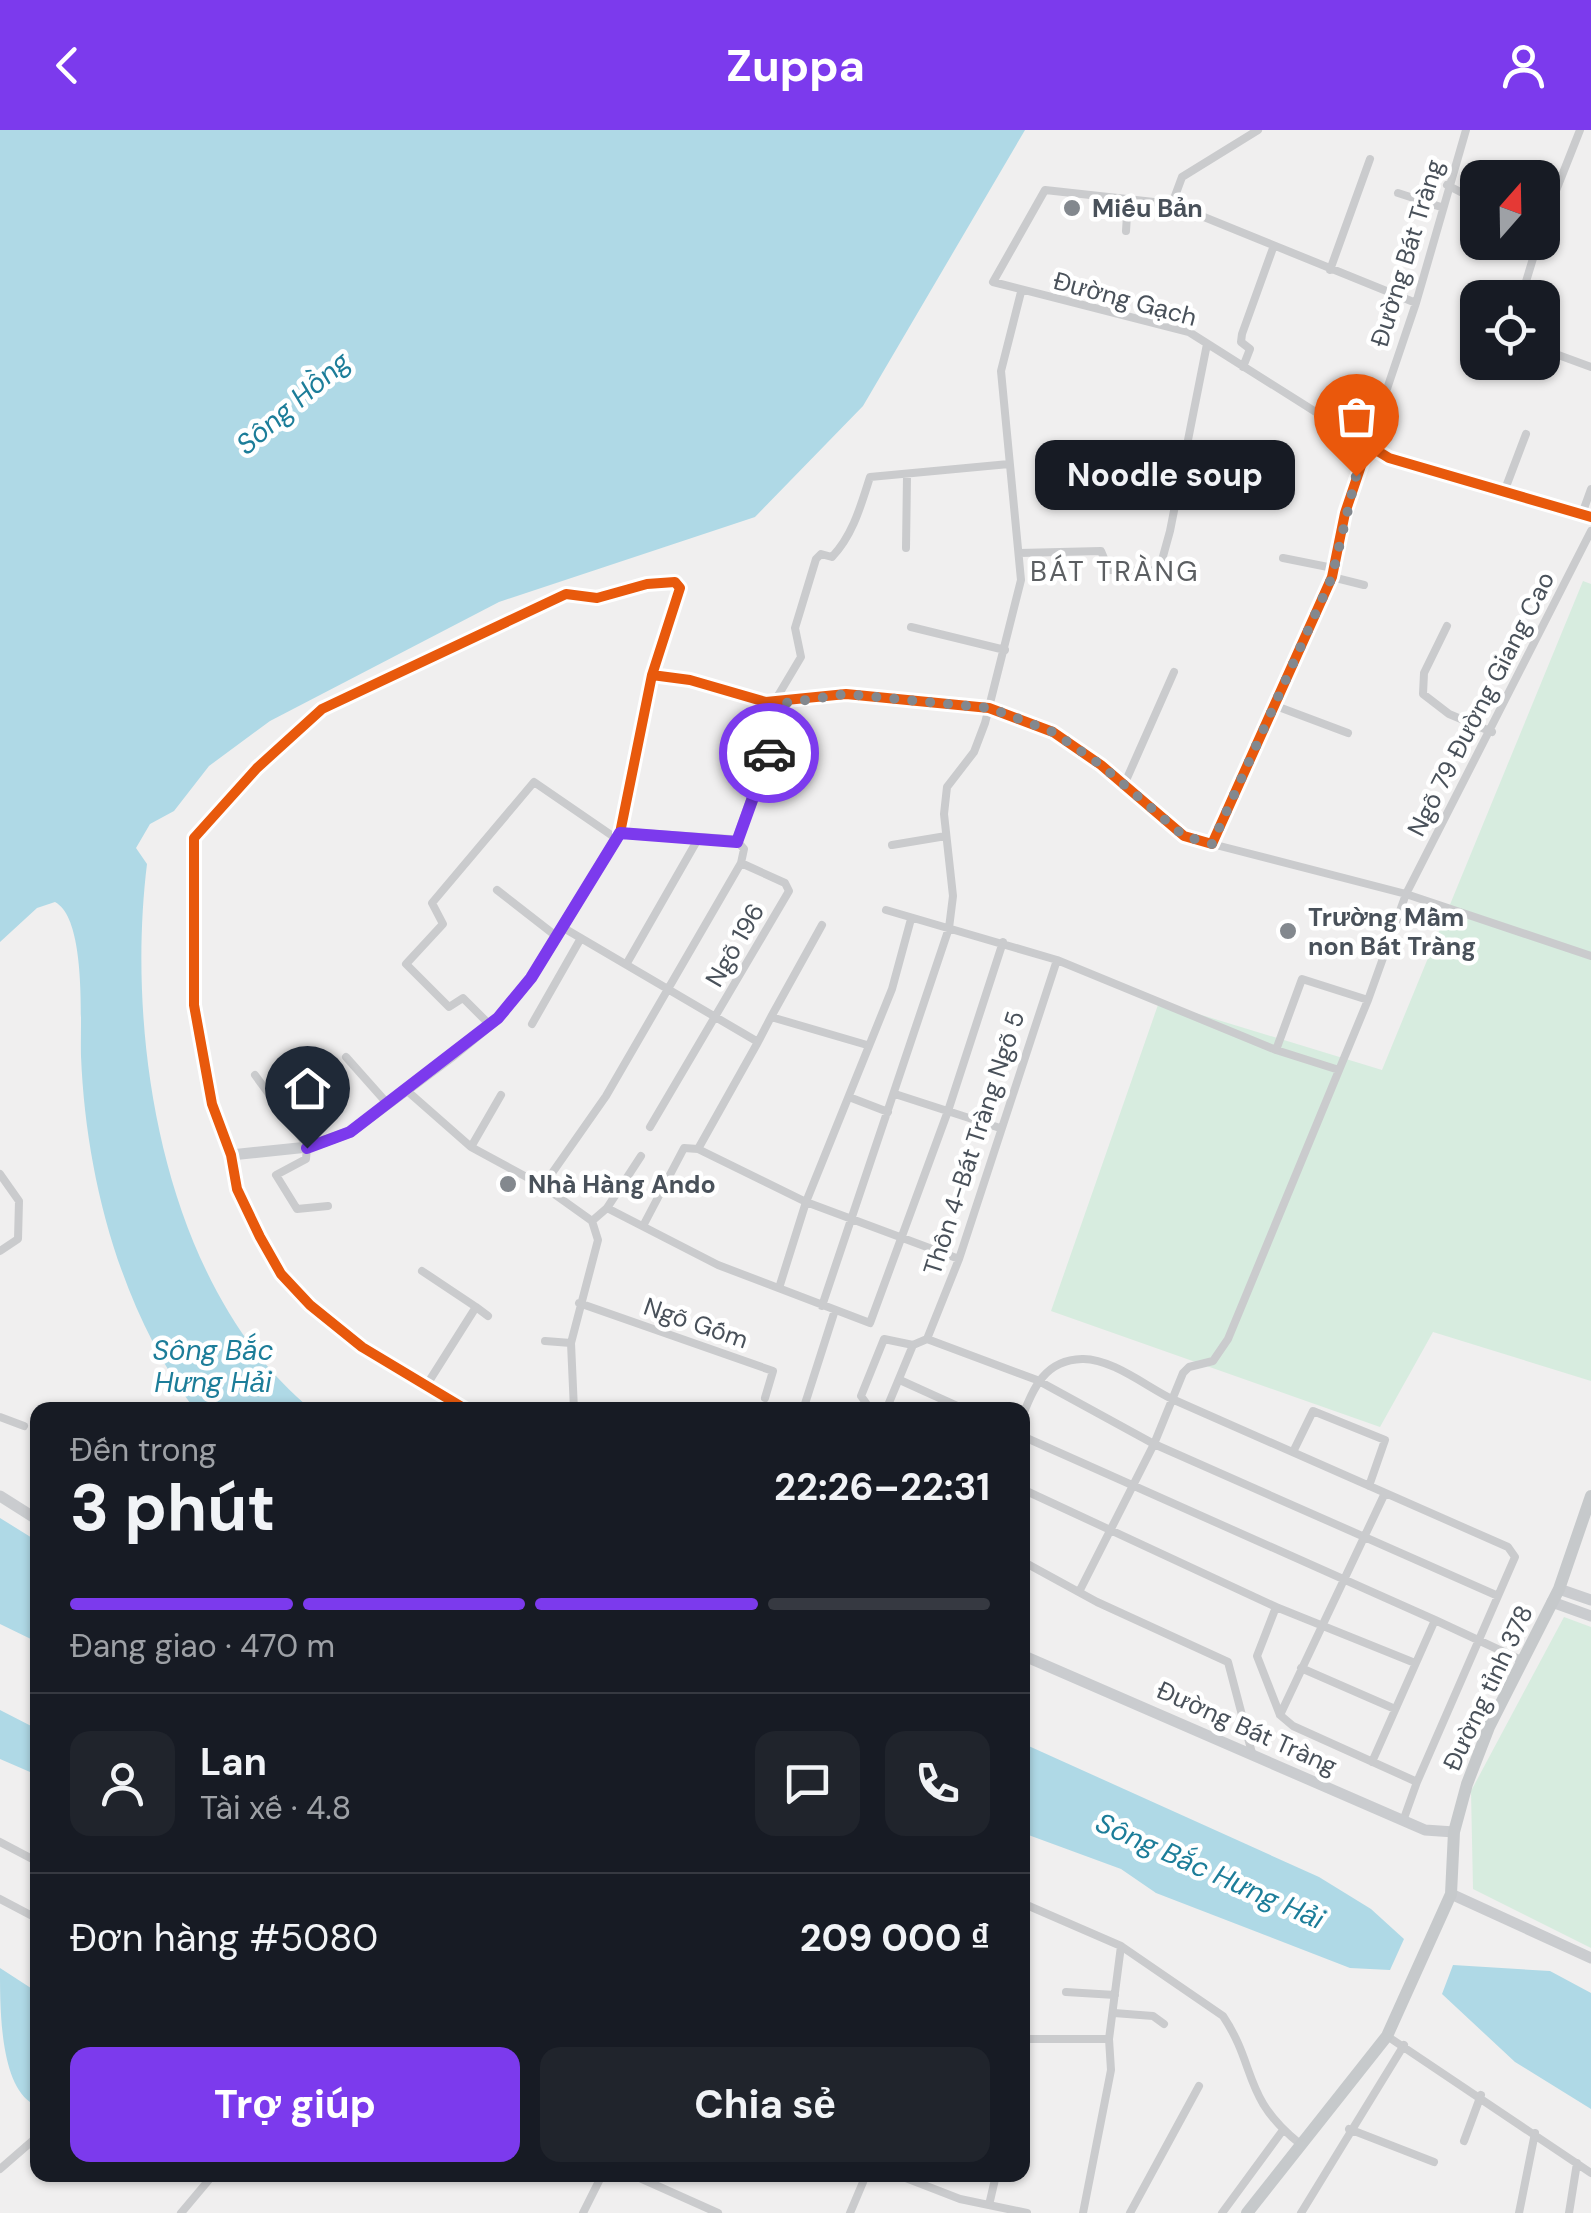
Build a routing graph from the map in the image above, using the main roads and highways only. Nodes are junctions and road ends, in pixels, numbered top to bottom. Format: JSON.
{"nodes":[{"id":1,"x":1591,"y":1496,"type":"edge"},
{"id":2,"x":1591,"y":1532,"type":"edge"},
{"id":3,"x":1574,"y":1546,"type":"junction"},
{"id":4,"x":1249,"y":2212,"type":"edge"}],
"edges":[{"from":1,"to":3,"type":"main road","name":"Đường tỉnh 378"},
{"from":2,"to":3,"type":"main road"},
{"from":3,"to":4,"type":"main road","name":"Đường tỉnh 378"}]}
